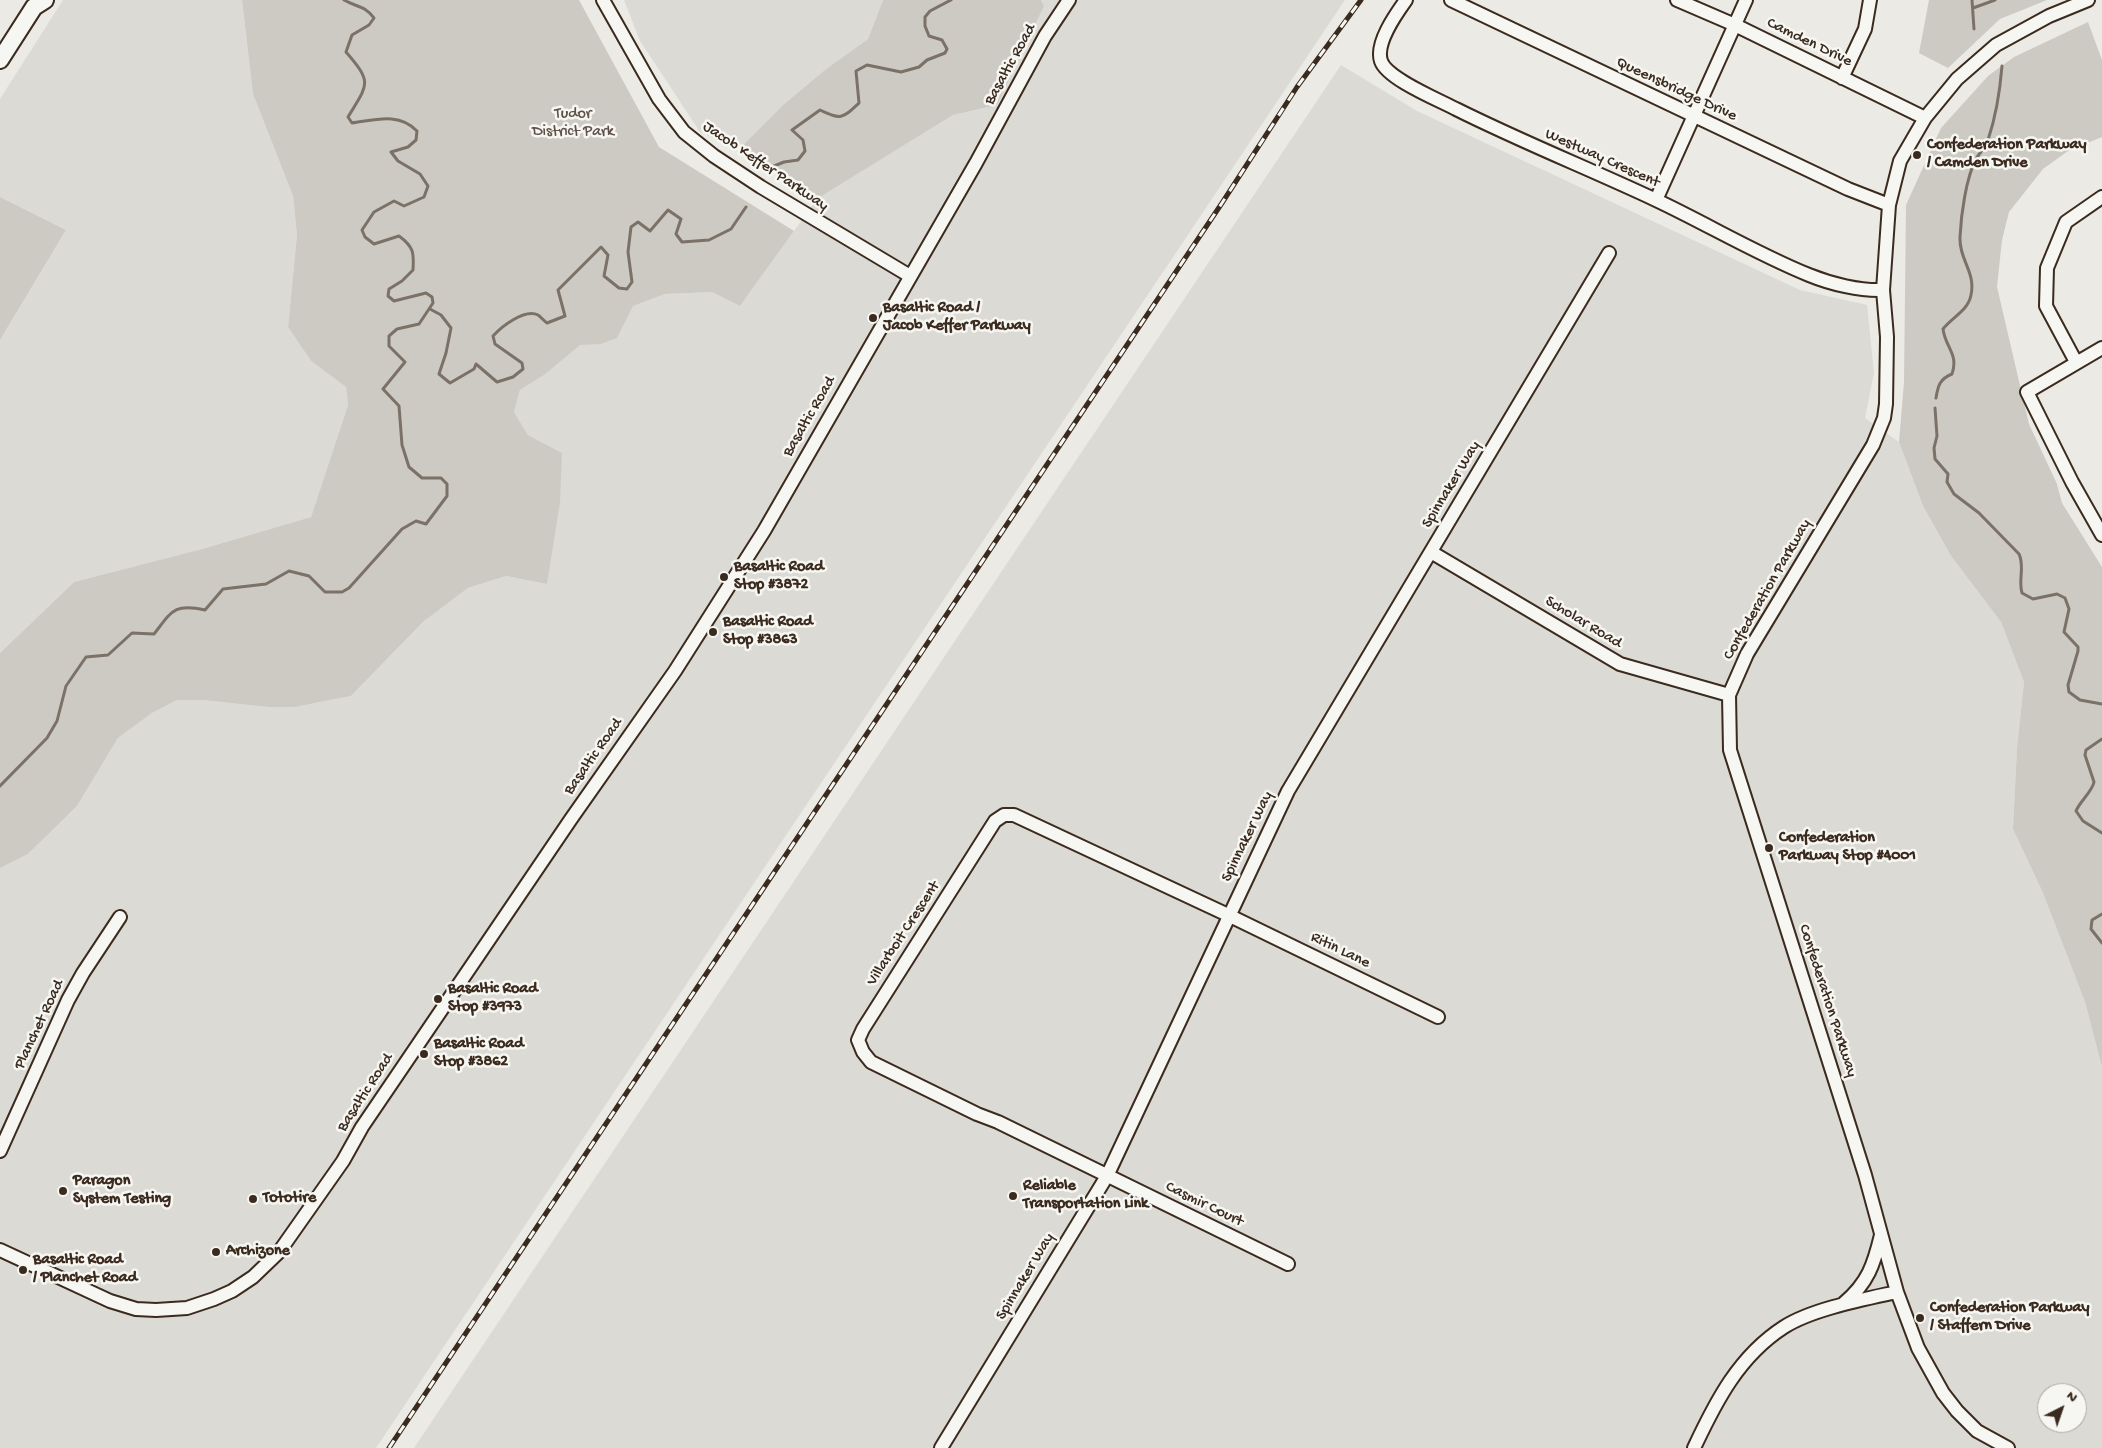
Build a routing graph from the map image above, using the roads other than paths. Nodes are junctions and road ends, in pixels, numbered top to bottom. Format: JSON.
{"nodes":[{"id":1,"x":603,"y":0,"type":"edge"},
{"id":2,"x":1069,"y":0,"type":"edge"},
{"id":3,"x":1406,"y":0,"type":"edge"},
{"id":4,"x":1451,"y":0,"type":"edge"},
{"id":5,"x":1677,"y":0,"type":"edge"},
{"id":6,"x":1746,"y":0,"type":"edge"},
{"id":7,"x":1870,"y":0,"type":"edge"},
{"id":8,"x":2088,"y":0,"type":"edge"},
{"id":9,"x":37,"y":2,"type":"edge"},
{"id":10,"x":1735,"y":25,"type":"junction"},
{"id":11,"x":0,"y":60,"type":"edge"},
{"id":12,"x":1842,"y":78,"type":"junction"},
{"id":13,"x":1695,"y":116,"type":"junction"},
{"id":14,"x":1925,"y":118,"type":"junction"},
{"id":15,"x":2102,"y":197,"type":"edge"},
{"id":16,"x":1656,"y":200,"type":"junction"},
{"id":17,"x":1889,"y":205,"type":"junction"},
{"id":18,"x":1609,"y":253,"type":"dead end"},
{"id":19,"x":910,"y":276,"type":"junction"},
{"id":20,"x":1883,"y":290,"type":"junction"},
{"id":21,"x":2102,"y":348,"type":"edge"},
{"id":22,"x":2076,"y":362,"type":"junction"},
{"id":23,"x":2102,"y":535,"type":"edge"},
{"id":24,"x":1432,"y":552,"type":"junction"},
{"id":25,"x":1730,"y":695,"type":"junction"},
{"id":26,"x":1228,"y":915,"type":"junction"},
{"id":27,"x":120,"y":917,"type":"dead end"},
{"id":28,"x":1438,"y":1017,"type":"dead end"},
{"id":29,"x":0,"y":1151,"type":"edge"},
{"id":30,"x":1106,"y":1176,"type":"junction"},
{"id":31,"x":1881,"y":1235,"type":"junction"},
{"id":32,"x":0,"y":1250,"type":"edge"},
{"id":33,"x":1288,"y":1264,"type":"dead end"},
{"id":34,"x":1898,"y":1292,"type":"junction"},
{"id":35,"x":1842,"y":1305,"type":"junction"},
{"id":36,"x":942,"y":1448,"type":"edge"},
{"id":37,"x":1694,"y":1448,"type":"edge"},
{"id":38,"x":2008,"y":1448,"type":"edge"}],
"edges":[{"from":1,"to":19,"type":"street","name":"Jacob Keffer Parkway"},
{"from":2,"to":19,"type":"street","name":"Basaltic Road"},
{"from":3,"to":16,"type":"street","name":"Westway Crescent"},
{"from":4,"to":13,"type":"street","name":"Queensbridge Drive"},
{"from":5,"to":10,"type":"street","name":"Camden Drive"},
{"from":6,"to":10,"type":"street"},
{"from":7,"to":12,"type":"street"},
{"from":8,"to":14,"type":"street","name":"Confederation Parkway"},
{"from":9,"to":11,"type":"main road"},
{"from":10,"to":12,"type":"street","name":"Camden Drive"},
{"from":10,"to":13,"type":"street"},
{"from":12,"to":14,"type":"street","name":"Camden Drive"},
{"from":13,"to":16,"type":"street"},
{"from":13,"to":17,"type":"street","name":"Queensbridge Drive"},
{"from":14,"to":17,"type":"street","name":"Confederation Parkway"},
{"from":15,"to":22,"type":"street"},
{"from":16,"to":20,"type":"street","name":"Westway Crescent"},
{"from":17,"to":20,"type":"street","name":"Confederation Parkway"},
{"from":18,"to":24,"type":"street","name":"Spinnaker Way"},
{"from":19,"to":32,"type":"street","name":"Basaltic Road"},
{"from":20,"to":25,"type":"street","name":"Confederation Parkway"},
{"from":21,"to":22,"type":"street"},
{"from":22,"to":23,"type":"street"},
{"from":24,"to":25,"type":"street","name":"Scholar Road"},
{"from":24,"to":26,"type":"street","name":"Spinnaker Way"},
{"from":25,"to":31,"type":"street","name":"Confederation Parkway"},
{"from":26,"to":28,"type":"street","name":"Ritin Lane"},
{"from":26,"to":30,"type":"street","name":"Spinnaker Way"},
{"from":26,"to":30,"type":"street","name":"Villarboit Crescent"},
{"from":27,"to":29,"type":"street","name":"Planchet Road"},
{"from":30,"to":33,"type":"street","name":"Casmir Court"},
{"from":30,"to":36,"type":"street","name":"Spinnaker Way"},
{"from":31,"to":34,"type":"street","name":"Confederation Parkway"},
{"from":31,"to":35,"type":"street"},
{"from":34,"to":35,"type":"street"},
{"from":34,"to":38,"type":"street","name":"Confederation Parkway"},
{"from":35,"to":37,"type":"street"}]}
